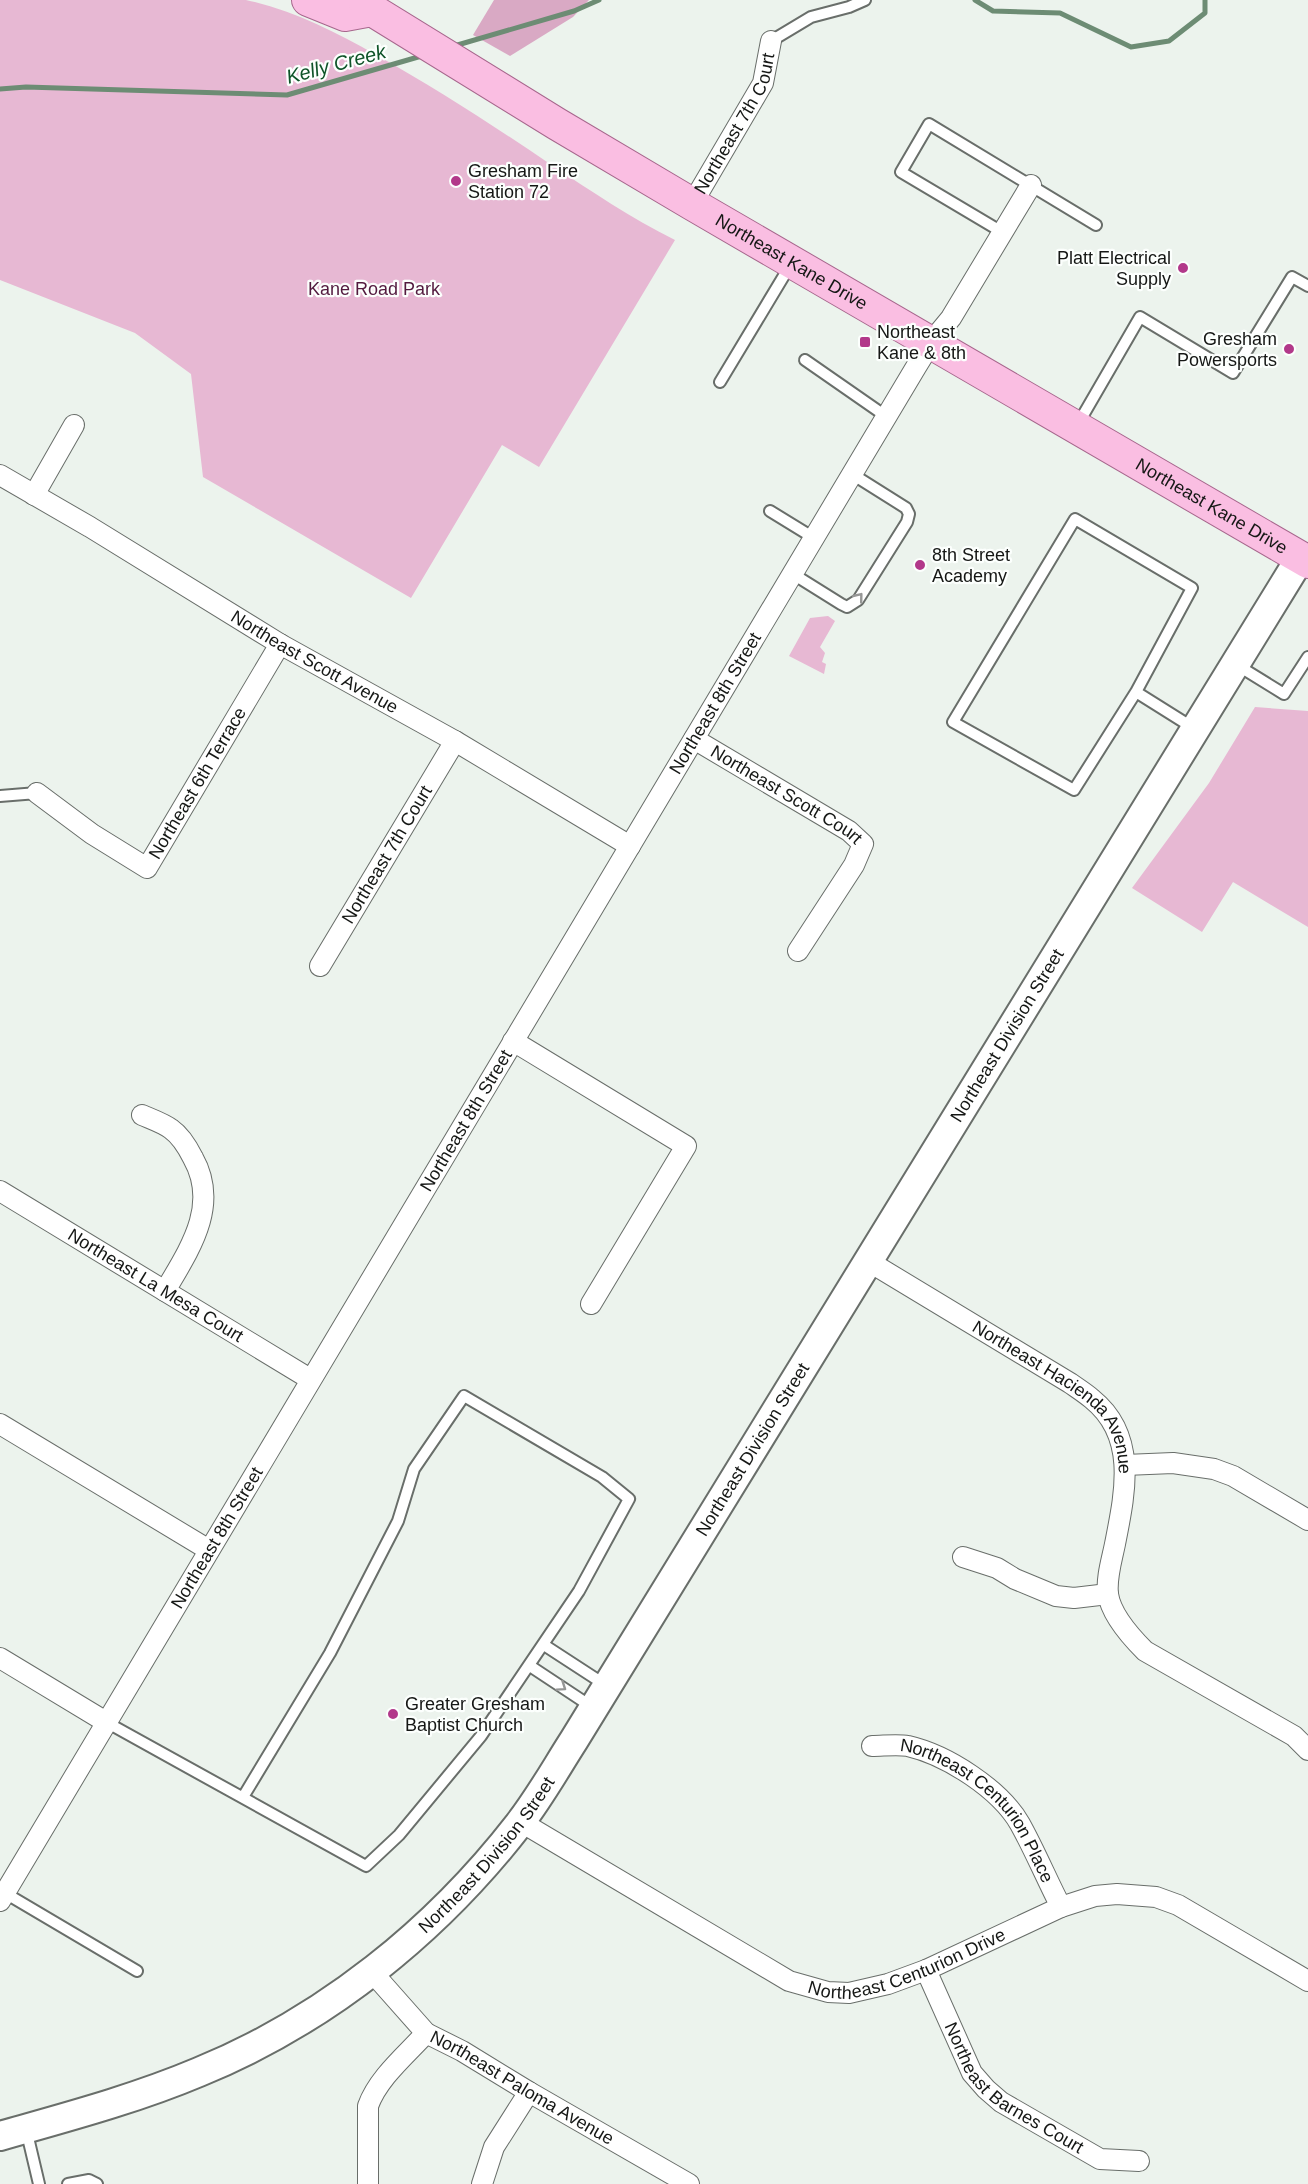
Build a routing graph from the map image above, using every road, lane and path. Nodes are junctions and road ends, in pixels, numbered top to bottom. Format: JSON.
{"nodes":[{"id":1,"x":308,"y":0,"type":"edge"},
{"id":2,"x":865,"y":0,"type":"edge"},
{"id":3,"x":372,"y":4,"type":"edge"},
{"id":4,"x":771,"y":41,"type":"joint"},
{"id":5,"x":1031,"y":185,"type":"junction"},
{"id":6,"x":692,"y":204,"type":"junction"},
{"id":7,"x":1096,"y":225,"type":"dead end"},
{"id":8,"x":1002,"y":232,"type":"junction"},
{"id":9,"x":793,"y":261,"type":"junction"},
{"id":10,"x":1308,"y":286,"type":"edge"},
{"id":11,"x":932,"y":341,"type":"junction"},
{"id":12,"x":805,"y":360,"type":"dead end"},
{"id":13,"x":720,"y":382,"type":"dead end"},
{"id":14,"x":887,"y":417,"type":"junction"},
{"id":15,"x":74,"y":425,"type":"dead end"},
{"id":16,"x":1077,"y":426,"type":"junction"},
{"id":17,"x":852,"y":474,"type":"junction"},
{"id":18,"x":0,"y":476,"type":"edge"},
{"id":19,"x":34,"y":495,"type":"junction"},
{"id":20,"x":770,"y":511,"type":"dead end"},
{"id":21,"x":814,"y":538,"type":"junction"},
{"id":22,"x":1306,"y":555,"type":"edge"},
{"id":23,"x":793,"y":574,"type":"junction"},
{"id":24,"x":280,"y":644,"type":"junction"},
{"id":25,"x":1308,"y":657,"type":"edge"},
{"id":26,"x":1235,"y":664,"type":"junction"},
{"id":27,"x":1136,"y":692,"type":"junction"},
{"id":28,"x":1195,"y":730,"type":"junction"},
{"id":29,"x":694,"y":738,"type":"junction"},
{"id":30,"x":454,"y":741,"type":"junction"},
{"id":31,"x":37,"y":794,"type":"joint"},
{"id":32,"x":0,"y":796,"type":"edge"},
{"id":33,"x":630,"y":846,"type":"junction"},
{"id":34,"x":798,"y":951,"type":"dead end"},
{"id":35,"x":320,"y":966,"type":"dead end"},
{"id":36,"x":513,"y":1041,"type":"junction"},
{"id":37,"x":142,"y":1115,"type":"dead end"},
{"id":38,"x":0,"y":1191,"type":"edge"},
{"id":39,"x":868,"y":1261,"type":"junction"},
{"id":40,"x":165,"y":1291,"type":"junction"},
{"id":41,"x":591,"y":1304,"type":"dead end"},
{"id":42,"x":310,"y":1379,"type":"junction"},
{"id":43,"x":0,"y":1424,"type":"edge"},
{"id":44,"x":1125,"y":1465,"type":"junction"},
{"id":45,"x":1308,"y":1520,"type":"edge"},
{"id":46,"x":209,"y":1550,"type":"junction"},
{"id":47,"x":963,"y":1557,"type":"dead end"},
{"id":48,"x":1108,"y":1594,"type":"junction"},
{"id":49,"x":544,"y":1645,"type":"junction"},
{"id":50,"x":0,"y":1658,"type":"edge"},
{"id":51,"x":530,"y":1666,"type":"junction"},
{"id":52,"x":601,"y":1697,"type":"junction"},
{"id":53,"x":106,"y":1722,"type":"junction"},
{"id":54,"x":872,"y":1746,"type":"dead end"},
{"id":55,"x":1308,"y":1750,"type":"edge"},
{"id":56,"x":243,"y":1797,"type":"junction"},
{"id":57,"x":521,"y":1822,"type":"junction"},
{"id":58,"x":2,"y":1897,"type":"edge"},
{"id":59,"x":1061,"y":1907,"type":"junction"},
{"id":60,"x":926,"y":1970,"type":"junction"},
{"id":61,"x":137,"y":1971,"type":"dead end"},
{"id":62,"x":372,"y":1972,"type":"junction"},
{"id":63,"x":1308,"y":1981,"type":"edge"},
{"id":64,"x":426,"y":2033,"type":"junction"},
{"id":65,"x":529,"y":2092,"type":"junction"},
{"id":66,"x":13,"y":2133,"type":"edge"},
{"id":67,"x":1139,"y":2161,"type":"dead end"},
{"id":68,"x":39,"y":2184,"type":"edge"},
{"id":69,"x":68,"y":2184,"type":"edge"},
{"id":70,"x":97,"y":2184,"type":"edge"},
{"id":71,"x":369,"y":2184,"type":"edge"},
{"id":72,"x":482,"y":2184,"type":"edge"},
{"id":73,"x":689,"y":2184,"type":"edge"}],
"edges":[{"from":1,"to":3,"type":"main road","name":"Northeast Kane Drive"},
{"from":2,"to":4,"type":"lane"},
{"from":3,"to":6,"type":"main road","name":"Northeast Kane Drive"},
{"from":4,"to":6,"type":"street","name":"Northeast 7th Court"},
{"from":5,"to":7,"type":"lane"},
{"from":5,"to":8,"type":"street","name":"Northeast 8th Street"},
{"from":5,"to":8,"type":"lane"},
{"from":6,"to":9,"type":"main road","name":"Northeast Kane Drive"},
{"from":8,"to":11,"type":"street","name":"Northeast 8th Street"},
{"from":9,"to":11,"type":"main road","name":"Northeast Kane Drive"},
{"from":9,"to":13,"type":"lane"},
{"from":10,"to":16,"type":"lane"},
{"from":11,"to":14,"type":"street","name":"Northeast 8th Street"},
{"from":11,"to":16,"type":"main road","name":"Northeast Kane Drive"},
{"from":12,"to":14,"type":"lane"},
{"from":14,"to":17,"type":"street","name":"Northeast 8th Street"},
{"from":15,"to":19,"type":"street"},
{"from":16,"to":22,"type":"main road","name":"Northeast Kane Drive"},
{"from":17,"to":21,"type":"street","name":"Northeast 8th Street"},
{"from":23,"to":17,"type":"lane","one_way":true},
{"from":18,"to":19,"type":"street","name":"Northeast Scott Avenue"},
{"from":19,"to":24,"type":"street","name":"Northeast Scott Avenue"},
{"from":20,"to":21,"type":"lane"},
{"from":21,"to":23,"type":"street","name":"Northeast 8th Street"},
{"from":22,"to":26,"type":"street","name":"Northeast Division Street"},
{"from":23,"to":29,"type":"street","name":"Northeast 8th Street"},
{"from":24,"to":30,"type":"street","name":"Northeast Scott Avenue"},
{"from":24,"to":31,"type":"street","name":"Northeast 6th Terrace"},
{"from":25,"to":26,"type":"lane"},
{"from":26,"to":28,"type":"street","name":"Northeast Division Street"},
{"from":27,"to":27,"type":"lane"},
{"from":27,"to":28,"type":"lane"},
{"from":28,"to":39,"type":"street","name":"Northeast Division Street"},
{"from":29,"to":33,"type":"street","name":"Northeast 8th Street"},
{"from":29,"to":34,"type":"street","name":"Northeast Scott Court"},
{"from":30,"to":33,"type":"street","name":"Northeast Scott Avenue"},
{"from":30,"to":35,"type":"street","name":"Northeast 7th Court"},
{"from":31,"to":32,"type":"lane"},
{"from":33,"to":36,"type":"street","name":"Northeast 8th Street"},
{"from":36,"to":41,"type":"street"},
{"from":36,"to":42,"type":"street","name":"Northeast 8th Street"},
{"from":37,"to":40,"type":"street"},
{"from":38,"to":40,"type":"street","name":"Northeast La Mesa Court"},
{"from":39,"to":44,"type":"street","name":"Northeast Hacienda Avenue"},
{"from":39,"to":52,"type":"street","name":"Northeast Division Street"},
{"from":40,"to":42,"type":"street","name":"Northeast La Mesa Court"},
{"from":42,"to":46,"type":"street","name":"Northeast 8th Street"},
{"from":43,"to":46,"type":"street"},
{"from":44,"to":45,"type":"street"},
{"from":44,"to":48,"type":"street","name":"Northeast Hacienda Avenue"},
{"from":46,"to":53,"type":"street","name":"Northeast 8th Street"},
{"from":47,"to":48,"type":"street"},
{"from":48,"to":55,"type":"street"},
{"from":49,"to":51,"type":"lane"},
{"from":49,"to":52,"type":"lane"},
{"from":49,"to":56,"type":"lane"},
{"from":50,"to":53,"type":"street"},
{"from":51,"to":52,"type":"lane","one_way":true},
{"from":51,"to":56,"type":"lane"},
{"from":52,"to":57,"type":"street","name":"Northeast Division Street"},
{"from":53,"to":56,"type":"lane"},
{"from":53,"to":58,"type":"street","name":"Northeast 8th Street"},
{"from":54,"to":59,"type":"street","name":"Northeast Centurion Place"},
{"from":57,"to":60,"type":"street","name":"Northeast Centurion Drive"},
{"from":57,"to":62,"type":"street","name":"Northeast Division Street"},
{"from":58,"to":61,"type":"lane"},
{"from":59,"to":60,"type":"street","name":"Northeast Centurion Drive"},
{"from":59,"to":63,"type":"street","name":"Northeast Centurion Drive"},
{"from":60,"to":67,"type":"street","name":"Northeast Barnes Court"},
{"from":62,"to":64,"type":"street","name":"Northeast Paloma Avenue"},
{"from":62,"to":66,"type":"street","name":"Northeast Division Street"},
{"from":64,"to":65,"type":"street","name":"Northeast Paloma Avenue"},
{"from":64,"to":71,"type":"street"},
{"from":65,"to":72,"type":"street"},
{"from":65,"to":73,"type":"street","name":"Northeast Paloma Avenue"},
{"from":66,"to":68,"type":"lane"},
{"from":69,"to":70,"type":"lane"}]}
